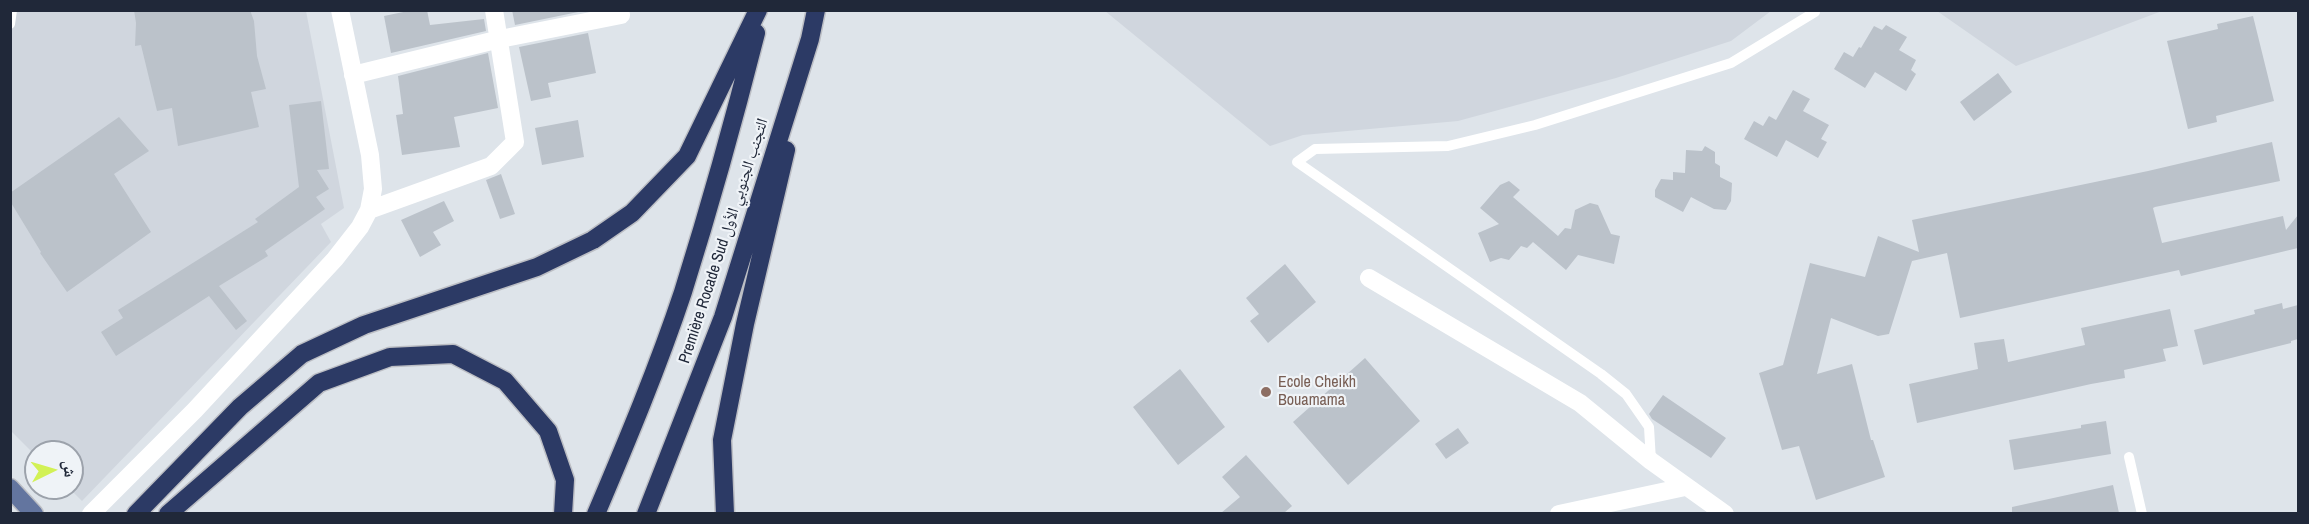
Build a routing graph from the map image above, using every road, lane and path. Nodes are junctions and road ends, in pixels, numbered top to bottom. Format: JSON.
{"nodes":[{"id":1,"x":12,"y":10,"type":"edge"},
{"id":2,"x":340,"y":10,"type":"edge"},
{"id":3,"x":494,"y":10,"type":"edge"},
{"id":4,"x":620,"y":10,"type":"edge"},
{"id":5,"x":760,"y":10,"type":"edge"},
{"id":6,"x":816,"y":10,"type":"edge"},
{"id":7,"x":1815,"y":12,"type":"dead end"},
{"id":8,"x":10,"y":24,"type":"edge"},
{"id":9,"x":500,"y":39,"type":"junction"},
{"id":10,"x":810,"y":39,"type":"junction"},
{"id":11,"x":353,"y":75,"type":"junction"},
{"id":12,"x":369,"y":210,"type":"junction"},
{"id":13,"x":1368,"y":278,"type":"dead end"},
{"id":14,"x":2129,"y":457,"type":"dead end"},
{"id":15,"x":1651,"y":461,"type":"junction"},
{"id":16,"x":1685,"y":487,"type":"junction"},
{"id":17,"x":10,"y":488,"type":"edge"},
{"id":18,"x":34,"y":513,"type":"edge"},
{"id":19,"x":91,"y":513,"type":"edge"},
{"id":20,"x":136,"y":513,"type":"edge"},
{"id":21,"x":168,"y":513,"type":"edge"},
{"id":22,"x":563,"y":513,"type":"edge"},
{"id":23,"x":596,"y":513,"type":"edge"},
{"id":24,"x":646,"y":513,"type":"edge"},
{"id":25,"x":725,"y":513,"type":"edge"},
{"id":26,"x":1559,"y":513,"type":"edge"},
{"id":27,"x":1725,"y":513,"type":"edge"},
{"id":28,"x":2142,"y":513,"type":"edge"}],
"edges":[{"from":1,"to":8,"type":"lane"},
{"from":2,"to":11,"type":"street"},
{"from":3,"to":9,"type":"street"},
{"from":4,"to":9,"type":"street"},
{"from":5,"to":20,"type":"highway"},
{"from":5,"to":23,"type":"highway","name":"Première Rocade Sud التجنب الجنوبي الأول"},
{"from":6,"to":10,"type":"highway","name":"Première Rocade Sud التجنب الجنوبي الأول"},
{"from":7,"to":15,"type":"lane"},
{"from":9,"to":11,"type":"street"},
{"from":9,"to":12,"type":"street"},
{"from":10,"to":24,"type":"highway","name":"Première Rocade Sud التجنب الجنوبي الأول"},
{"from":10,"to":25,"type":"highway"},
{"from":11,"to":12,"type":"street"},
{"from":12,"to":19,"type":"street"},
{"from":13,"to":15,"type":"street"},
{"from":14,"to":28,"type":"lane"},
{"from":15,"to":16,"type":"street"},
{"from":16,"to":26,"type":"street"},
{"from":16,"to":27,"type":"street"},
{"from":17,"to":18,"type":"main road"},
{"from":21,"to":22,"type":"highway"}]}
